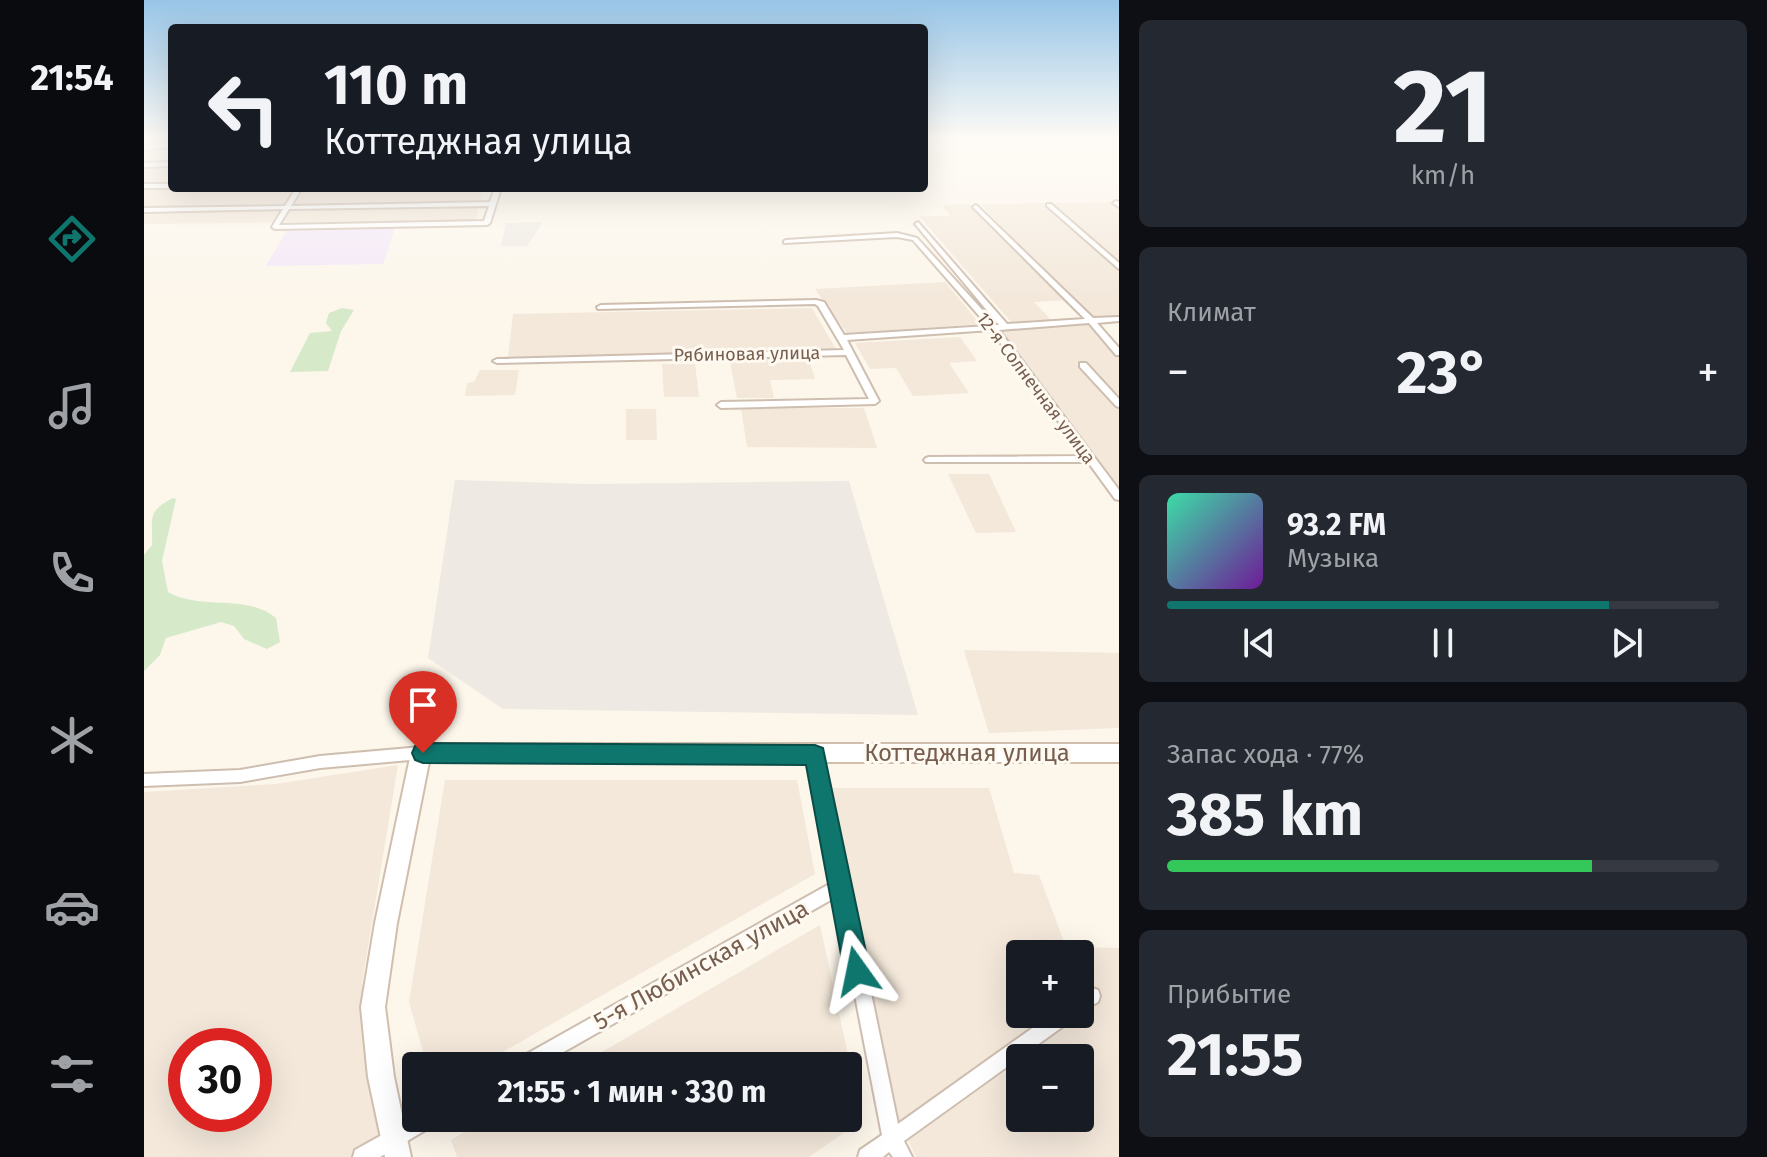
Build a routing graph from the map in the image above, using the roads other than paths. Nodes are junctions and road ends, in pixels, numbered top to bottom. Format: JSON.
{"nodes":[{"id":1,"x":295,"y":194,"type":"edge"},
{"id":2,"x":496,"y":194,"type":"edge"},
{"id":3,"x":493,"y":204,"type":"junction"},
{"id":4,"x":1049,"y":205,"type":"dead end"},
{"id":5,"x":287,"y":207,"type":"junction"},
{"id":6,"x":976,"y":207,"type":"dead end"},
{"id":7,"x":144,"y":210,"type":"edge"},
{"id":8,"x":918,"y":224,"type":"dead end"},
{"id":9,"x":786,"y":242,"type":"dead end"},
{"id":10,"x":1119,"y":267,"type":"edge"},
{"id":11,"x":601,"y":307,"type":"dead end"},
{"id":12,"x":1119,"y":319,"type":"edge"},
{"id":13,"x":1092,"y":322,"type":"junction"},
{"id":14,"x":1004,"y":326,"type":"junction"},
{"id":15,"x":993,"y":327,"type":"junction"},
{"id":16,"x":842,"y":338,"type":"junction"},
{"id":17,"x":849,"y":352,"type":"junction"},
{"id":18,"x":1119,"y":353,"type":"edge"},
{"id":19,"x":497,"y":361,"type":"dead end"},
{"id":20,"x":1083,"y":365,"type":"dead end"},
{"id":21,"x":1119,"y":404,"type":"edge"},
{"id":22,"x":721,"y":405,"type":"dead end"},
{"id":23,"x":1090,"y":459,"type":"junction"},
{"id":24,"x":929,"y":460,"type":"dead end"},
{"id":25,"x":1119,"y":497,"type":"edge"},
{"id":26,"x":421,"y":753,"type":"junction"},
{"id":27,"x":1119,"y":753,"type":"edge"},
{"id":28,"x":815,"y":755,"type":"junction"},
{"id":29,"x":144,"y":780,"type":"edge"},
{"id":30,"x":839,"y":887,"type":"junction"},
{"id":31,"x":1047,"y":1028,"type":"edge"},
{"id":32,"x":547,"y":1052,"type":"edge"},
{"id":33,"x":414,"y":1132,"type":"edge"},
{"id":34,"x":892,"y":1139,"type":"junction"},
{"id":35,"x":396,"y":1148,"type":"edge"},
{"id":36,"x":362,"y":1157,"type":"edge"},
{"id":37,"x":867,"y":1157,"type":"edge"},
{"id":38,"x":903,"y":1157,"type":"edge"}],
"edges":[{"from":1,"to":5,"type":"street"},
{"from":2,"to":3,"type":"street"},
{"from":3,"to":5,"type":"street"},
{"from":3,"to":5,"type":"street"},
{"from":4,"to":10,"type":"street"},
{"from":5,"to":7,"type":"street"},
{"from":6,"to":13,"type":"street"},
{"from":8,"to":14,"type":"street"},
{"from":9,"to":15,"type":"street","name":"12-я Солнечная улица"},
{"from":11,"to":16,"type":"street"},
{"from":12,"to":13,"type":"street","name":"Рябиновая улица"},
{"from":13,"to":14,"type":"street","name":"Рябиновая улица"},
{"from":13,"to":18,"type":"street"},
{"from":14,"to":15,"type":"street","name":"Рябиновая улица"},
{"from":15,"to":16,"type":"street","name":"Рябиновая улица"},
{"from":15,"to":23,"type":"street","name":"12-я Солнечная улица"},
{"from":16,"to":17,"type":"street","name":"Рябиновая улица"},
{"from":17,"to":19,"type":"street","name":"Рябиновая улица"},
{"from":17,"to":22,"type":"street"},
{"from":20,"to":21,"type":"street"},
{"from":23,"to":24,"type":"street"},
{"from":23,"to":25,"type":"street","name":"12-я Солнечная улица"},
{"from":26,"to":28,"type":"street","name":"Коттеджная улица"},
{"from":26,"to":29,"type":"street","name":"Коттеджная улица"},
{"from":26,"to":35,"type":"street"},
{"from":27,"to":28,"type":"street","name":"Коттеджная улица"},
{"from":28,"to":30,"type":"street"},
{"from":30,"to":32,"type":"street","name":"5-я Любинская улица"},
{"from":30,"to":34,"type":"street"},
{"from":31,"to":34,"type":"street"},
{"from":33,"to":35,"type":"street"},
{"from":34,"to":37,"type":"street"},
{"from":34,"to":38,"type":"street"},
{"from":35,"to":36,"type":"street"}]}
